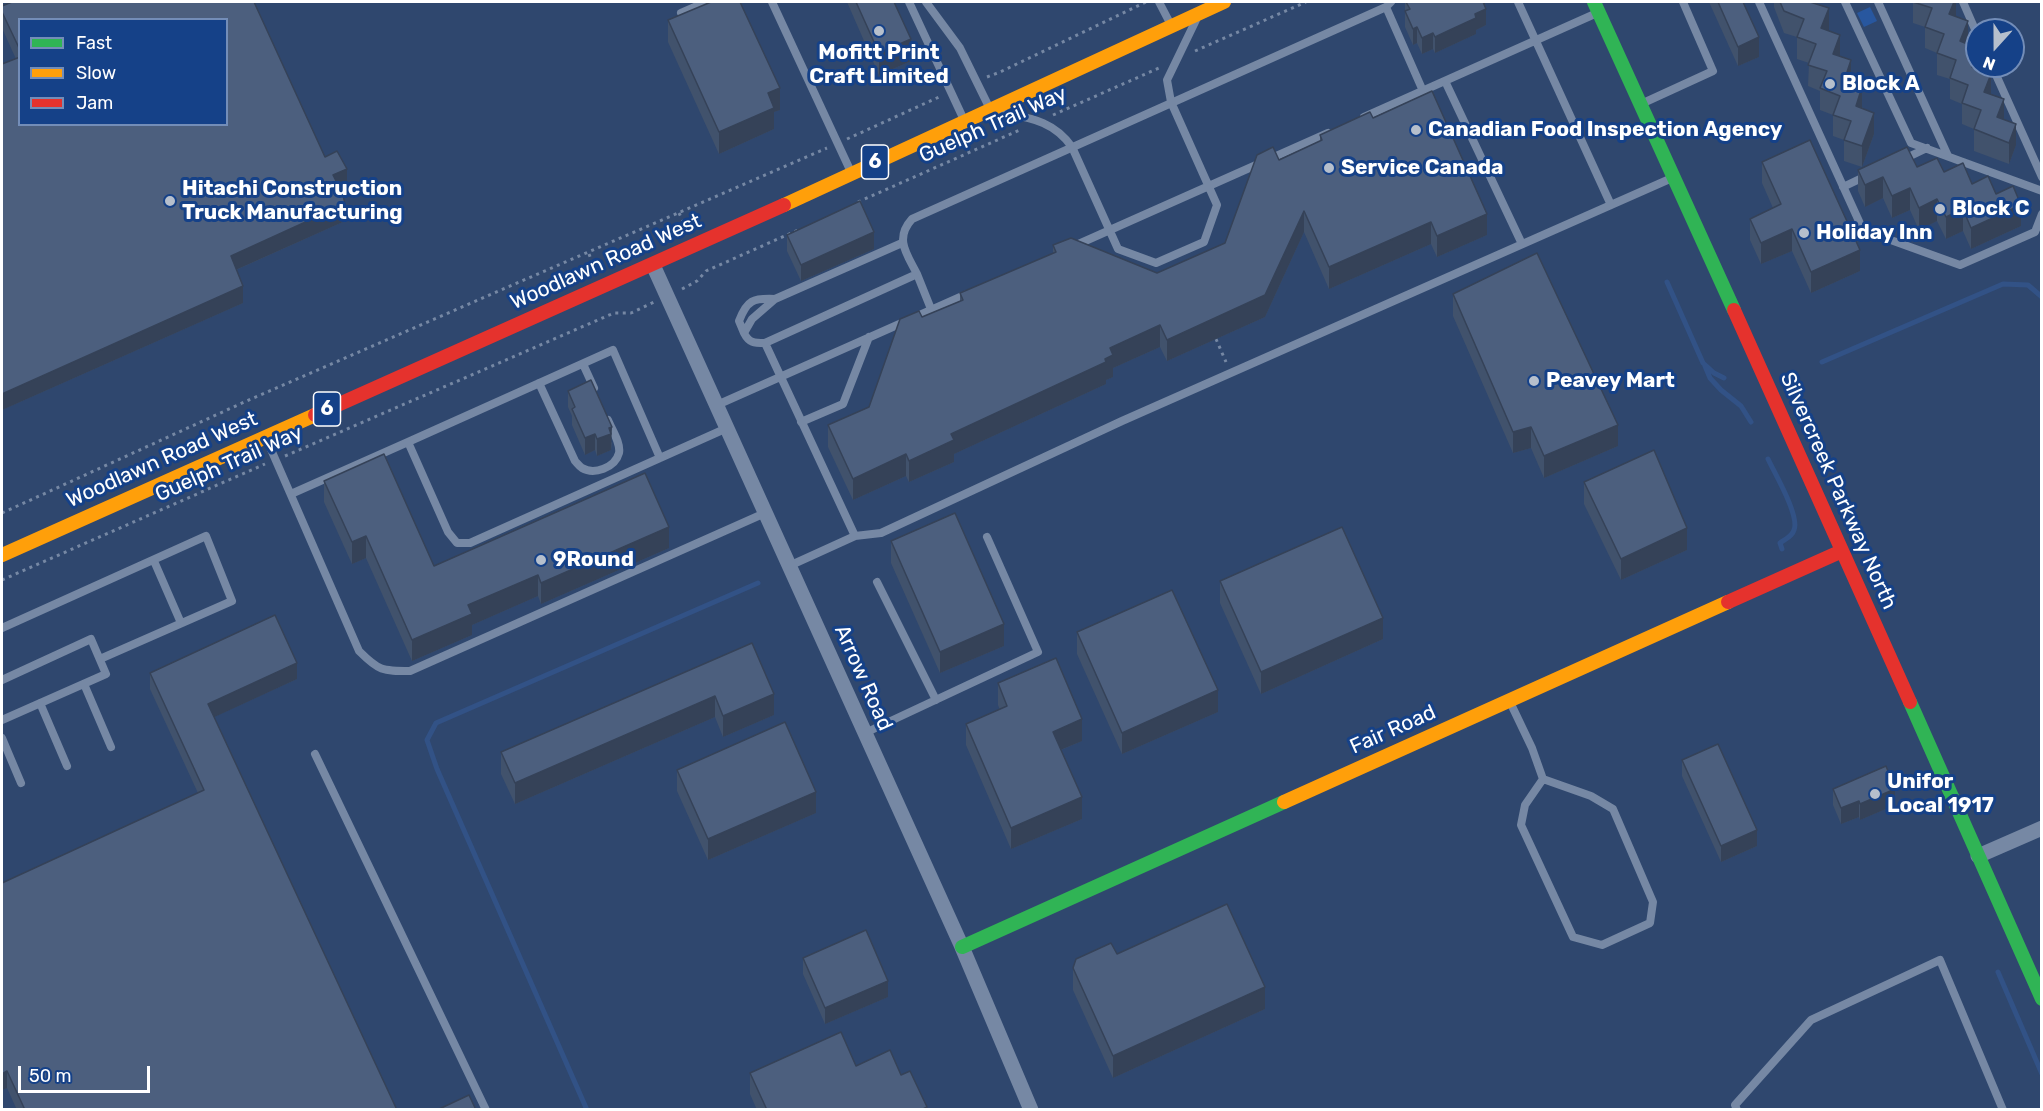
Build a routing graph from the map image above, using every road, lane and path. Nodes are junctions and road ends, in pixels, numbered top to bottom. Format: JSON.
{"nodes":[{"id":1,"x":706,"y":2,"type":"edge"},
{"id":2,"x":772,"y":2,"type":"edge"},
{"id":3,"x":909,"y":2,"type":"edge"},
{"id":4,"x":1148,"y":2,"type":"edge"},
{"id":5,"x":1159,"y":2,"type":"edge"},
{"id":6,"x":1224,"y":2,"type":"edge"},
{"id":7,"x":1306,"y":2,"type":"edge"},
{"id":8,"x":1518,"y":2,"type":"edge"},
{"id":9,"x":1683,"y":2,"type":"edge"},
{"id":10,"x":1759,"y":2,"type":"edge"},
{"id":11,"x":1845,"y":2,"type":"edge"},
{"id":12,"x":1878,"y":2,"type":"edge"},
{"id":13,"x":1963,"y":2,"type":"edge"},
{"id":14,"x":927,"y":3,"type":"edge"},
{"id":15,"x":1389,"y":4,"type":"edge"},
{"id":16,"x":1596,"y":7,"type":"edge"},
{"id":17,"x":681,"y":13,"type":"edge"},
{"id":18,"x":1200,"y":13,"type":"junction"},
{"id":19,"x":1970,"y":18,"type":"edge"},
{"id":20,"x":1171,"y":26,"type":"junction"},
{"id":21,"x":1536,"y":40,"type":"junction"},
{"id":22,"x":1176,"y":60,"type":"junction"},
{"id":23,"x":1997,"y":78,"type":"edge"},
{"id":24,"x":976,"y":80,"type":"junction"},
{"id":25,"x":1445,"y":81,"type":"junction"},
{"id":26,"x":1423,"y":91,"type":"junction"},
{"id":27,"x":951,"y":92,"type":"junction"},
{"id":28,"x":1171,"y":102,"type":"junction"},
{"id":29,"x":1640,"y":104,"type":"junction"},
{"id":30,"x":990,"y":110,"type":"junction"},
{"id":31,"x":1041,"y":120,"type":"junction"},
{"id":32,"x":964,"y":122,"type":"junction"},
{"id":33,"x":1352,"y":122,"type":"edge"},
{"id":34,"x":1339,"y":128,"type":"edge"},
{"id":35,"x":838,"y":143,"type":"junction"},
{"id":36,"x":1072,"y":147,"type":"junction"},
{"id":37,"x":1927,"y":148,"type":"junction"},
{"id":38,"x":1948,"y":156,"type":"junction"},
{"id":39,"x":1895,"y":163,"type":"edge"},
{"id":40,"x":1874,"y":172,"type":"edge"},
{"id":41,"x":852,"y":173,"type":"junction"},
{"id":42,"x":1673,"y":177,"type":"junction"},
{"id":43,"x":2042,"y":177,"type":"edge"},
{"id":44,"x":1208,"y":186,"type":"junction"},
{"id":45,"x":1843,"y":187,"type":"junction"},
{"id":46,"x":2042,"y":191,"type":"edge"},
{"id":47,"x":857,"y":203,"type":"edge"},
{"id":48,"x":1611,"y":205,"type":"junction"},
{"id":49,"x":2042,"y":214,"type":"edge"},
{"id":50,"x":803,"y":227,"type":"edge"},
{"id":51,"x":1109,"y":230,"type":"junction"},
{"id":52,"x":902,"y":243,"type":"junction"},
{"id":53,"x":1522,"y":244,"type":"junction"},
{"id":54,"x":1066,"y":250,"type":"edge"},
{"id":55,"x":653,"y":264,"type":"junction"},
{"id":56,"x":917,"y":274,"type":"junction"},
{"id":57,"x":697,"y":281,"type":"dead end"},
{"id":58,"x":977,"y":289,"type":"edge"},
{"id":59,"x":667,"y":296,"type":"junction"},
{"id":60,"x":776,"y":299,"type":"junction"},
{"id":61,"x":931,"y":309,"type":"junction"},
{"id":62,"x":744,"y":333,"type":"junction"},
{"id":63,"x":869,"y":337,"type":"junction"},
{"id":64,"x":1216,"y":339,"type":"dead end"},
{"id":65,"x":765,"y":343,"type":"junction"},
{"id":66,"x":583,"y":364,"type":"junction"},
{"id":67,"x":1231,"y":373,"type":"junction"},
{"id":68,"x":780,"y":377,"type":"junction"},
{"id":69,"x":539,"y":383,"type":"junction"},
{"id":70,"x":596,"y":393,"type":"edge"},
{"id":71,"x":717,"y":405,"type":"junction"},
{"id":72,"x":605,"y":412,"type":"edge"},
{"id":73,"x":801,"y":422,"type":"junction"},
{"id":74,"x":727,"y":428,"type":"junction"},
{"id":75,"x":265,"y":437,"type":"junction"},
{"id":76,"x":408,"y":442,"type":"junction"},
{"id":77,"x":660,"y":458,"type":"junction"},
{"id":78,"x":276,"y":459,"type":"junction"},
{"id":79,"x":291,"y":494,"type":"junction"},
{"id":80,"x":2,"y":513,"type":"edge"},
{"id":81,"x":765,"y":513,"type":"junction"},
{"id":82,"x":855,"y":536,"type":"junction"},
{"id":83,"x":987,"y":537,"type":"dead end"},
{"id":84,"x":1842,"y":552,"type":"junction"},
{"id":85,"x":2,"y":555,"type":"edge"},
{"id":86,"x":154,"y":561,"type":"junction"},
{"id":87,"x":789,"y":566,"type":"junction"},
{"id":88,"x":2,"y":580,"type":"edge"},
{"id":89,"x":877,"y":582,"type":"dead end"},
{"id":90,"x":181,"y":623,"type":"junction"},
{"id":91,"x":2,"y":628,"type":"edge"},
{"id":92,"x":100,"y":659,"type":"junction"},
{"id":93,"x":2,"y":680,"type":"edge"},
{"id":94,"x":84,"y":684,"type":"junction"},
{"id":95,"x":936,"y":700,"type":"junction"},
{"id":96,"x":1510,"y":701,"type":"junction"},
{"id":97,"x":40,"y":703,"type":"junction"},
{"id":98,"x":2,"y":720,"type":"edge"},
{"id":99,"x":865,"y":733,"type":"junction"},
{"id":100,"x":2,"y":738,"type":"edge"},
{"id":101,"x":111,"y":747,"type":"dead end"},
{"id":102,"x":315,"y":754,"type":"dead end"},
{"id":103,"x":67,"y":766,"type":"dead end"},
{"id":104,"x":1543,"y":779,"type":"junction"},
{"id":105,"x":21,"y":783,"type":"dead end"},
{"id":106,"x":2042,"y":828,"type":"edge"},
{"id":107,"x":1978,"y":855,"type":"junction"},
{"id":108,"x":962,"y":947,"type":"junction"},
{"id":109,"x":2042,"y":999,"type":"edge"},
{"id":110,"x":1736,"y":1107,"type":"edge"},
{"id":111,"x":486,"y":1110,"type":"edge"},
{"id":112,"x":1031,"y":1110,"type":"edge"},
{"id":113,"x":1725,"y":1110,"type":"edge"},
{"id":114,"x":2002,"y":1110,"type":"edge"}],
"edges":[{"from":1,"to":17,"type":"lane"},
{"from":2,"to":35,"type":"lane"},
{"from":3,"to":27,"type":"lane"},
{"from":4,"to":24,"type":"path"},
{"from":5,"to":20,"type":"lane"},
{"from":6,"to":18,"type":"main road","name":"Woodlawn Road West","number":"6"},
{"from":7,"to":22,"type":"path","name":"Guelph Trail Way"},
{"from":8,"to":21,"type":"lane"},
{"from":9,"to":29,"type":"lane"},
{"from":10,"to":45,"type":"lane"},
{"from":11,"to":37,"type":"lane"},
{"from":12,"to":38,"type":"lane"},
{"from":13,"to":19,"type":"lane"},
{"from":14,"to":24,"type":"lane"},
{"from":15,"to":26,"type":"lane"},
{"from":15,"to":28,"type":"lane"},
{"from":16,"to":21,"type":"lane"},
{"from":16,"to":29,"type":"main road","name":"Silvercreek Parkway North"},
{"from":18,"to":20,"type":"main road","name":"Woodlawn Road West","number":"6"},
{"from":18,"to":22,"type":"lane"},
{"from":20,"to":30,"type":"main road","name":"Woodlawn Road West","number":"6"},
{"from":21,"to":25,"type":"lane"},
{"from":21,"to":48,"type":"lane"},
{"from":22,"to":28,"type":"lane"},
{"from":22,"to":31,"type":"path","name":"Guelph Trail Way"},
{"from":23,"to":43,"type":"lane"},
{"from":24,"to":30,"type":"lane"},
{"from":25,"to":26,"type":"lane"},
{"from":25,"to":53,"type":"lane"},
{"from":26,"to":33,"type":"lane"},
{"from":27,"to":32,"type":"lane"},
{"from":27,"to":35,"type":"path"},
{"from":28,"to":36,"type":"lane"},
{"from":28,"to":44,"type":"lane"},
{"from":29,"to":42,"type":"main road","name":"Silvercreek Parkway North"},
{"from":30,"to":31,"type":"lane"},
{"from":30,"to":32,"type":"main road","name":"Woodlawn Road West","number":"6"},
{"from":31,"to":36,"type":"lane"},
{"from":31,"to":47,"type":"path","name":"Guelph Trail Way"},
{"from":32,"to":41,"type":"main road","name":"Woodlawn Road West","number":"6"},
{"from":34,"to":44,"type":"lane"},
{"from":35,"to":41,"type":"lane"},
{"from":35,"to":80,"type":"path"},
{"from":36,"to":51,"type":"lane"},
{"from":36,"to":52,"type":"lane"},
{"from":37,"to":38,"type":"lane"},
{"from":37,"to":39,"type":"lane"},
{"from":38,"to":46,"type":"lane"},
{"from":40,"to":45,"type":"lane"},
{"from":41,"to":55,"type":"main road","name":"Woodlawn Road West","number":"6"},
{"from":42,"to":48,"type":"lane"},
{"from":42,"to":84,"type":"main road","name":"Silvercreek Parkway North"},
{"from":44,"to":51,"type":"lane"},
{"from":44,"to":51,"type":"lane"},
{"from":45,"to":49,"type":"lane"},
{"from":48,"to":53,"type":"lane"},
{"from":50,"to":57,"type":"path"},
{"from":51,"to":54,"type":"lane"},
{"from":52,"to":56,"type":"lane"},
{"from":52,"to":60,"type":"lane"},
{"from":53,"to":67,"type":"lane"},
{"from":55,"to":59,"type":"street","name":"Arrow Road"},
{"from":55,"to":75,"type":"main road","name":"Woodlawn Road West","number":"6"},
{"from":56,"to":61,"type":"lane"},
{"from":56,"to":65,"type":"lane"},
{"from":58,"to":61,"type":"lane"},
{"from":59,"to":71,"type":"street","name":"Arrow Road"},
{"from":59,"to":78,"type":"path","name":"Guelph Trail Way"},
{"from":60,"to":62,"type":"lane"},
{"from":60,"to":62,"type":"lane"},
{"from":61,"to":63,"type":"lane"},
{"from":62,"to":65,"type":"lane"},
{"from":63,"to":68,"type":"lane"},
{"from":63,"to":73,"type":"lane"},
{"from":64,"to":67,"type":"path"},
{"from":65,"to":68,"type":"lane"},
{"from":66,"to":69,"type":"lane"},
{"from":66,"to":70,"type":"lane"},
{"from":66,"to":77,"type":"lane"},
{"from":67,"to":82,"type":"lane"},
{"from":68,"to":71,"type":"lane"},
{"from":68,"to":73,"type":"lane"},
{"from":69,"to":72,"type":"lane"},
{"from":69,"to":76,"type":"lane"},
{"from":71,"to":74,"type":"street","name":"Arrow Road"},
{"from":73,"to":82,"type":"lane"},
{"from":74,"to":77,"type":"lane"},
{"from":74,"to":81,"type":"street","name":"Arrow Road"},
{"from":75,"to":78,"type":"lane"},
{"from":75,"to":85,"type":"main road","name":"Woodlawn Road West","number":"6"},
{"from":76,"to":77,"type":"lane"},
{"from":76,"to":79,"type":"lane"},
{"from":78,"to":79,"type":"lane"},
{"from":78,"to":88,"type":"path","name":"Guelph Trail Way"},
{"from":79,"to":81,"type":"lane"},
{"from":81,"to":87,"type":"street","name":"Arrow Road"},
{"from":82,"to":87,"type":"lane"},
{"from":83,"to":95,"type":"lane"},
{"from":84,"to":96,"type":"main road","name":"Fair Road"},
{"from":84,"to":107,"type":"main road","name":"Silvercreek Parkway North"},
{"from":86,"to":90,"type":"lane"},
{"from":86,"to":90,"type":"lane"},
{"from":86,"to":91,"type":"lane"},
{"from":87,"to":99,"type":"street","name":"Arrow Road"},
{"from":89,"to":95,"type":"lane"},
{"from":90,"to":92,"type":"lane"},
{"from":92,"to":93,"type":"lane"},
{"from":92,"to":94,"type":"lane"},
{"from":94,"to":97,"type":"lane"},
{"from":94,"to":101,"type":"lane"},
{"from":95,"to":99,"type":"lane"},
{"from":96,"to":104,"type":"lane"},
{"from":96,"to":108,"type":"main road","name":"Fair Road"},
{"from":97,"to":98,"type":"lane"},
{"from":97,"to":103,"type":"lane"},
{"from":99,"to":108,"type":"street","name":"Arrow Road"},
{"from":100,"to":105,"type":"lane"},
{"from":102,"to":111,"type":"lane"},
{"from":104,"to":104,"type":"lane"},
{"from":106,"to":107,"type":"street"},
{"from":107,"to":109,"type":"main road","name":"Silvercreek Parkway North"},
{"from":108,"to":112,"type":"street","name":"Arrow Road"},
{"from":110,"to":113,"type":"lane"},
{"from":110,"to":114,"type":"lane"}]}
